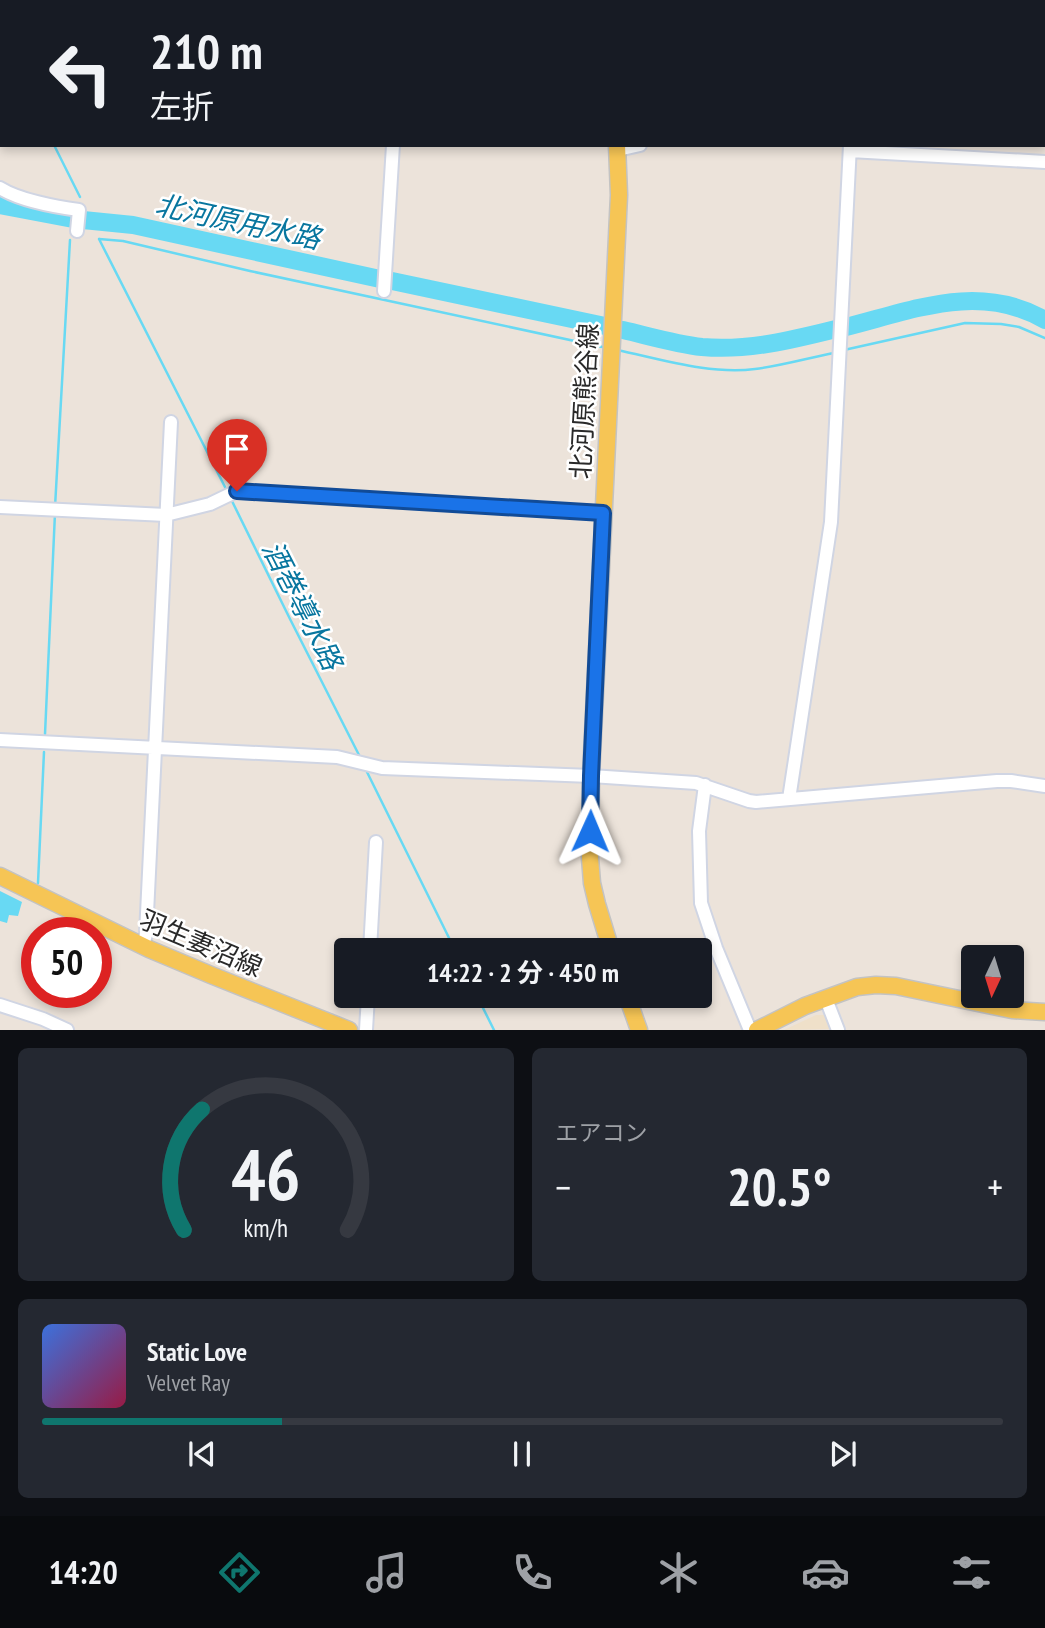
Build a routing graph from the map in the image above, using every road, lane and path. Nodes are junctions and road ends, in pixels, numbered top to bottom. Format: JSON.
{"nodes":[{"id":1,"x":393,"y":147,"type":"edge"},
{"id":2,"x":617,"y":147,"type":"edge"},
{"id":3,"x":850,"y":148,"type":"edge"},
{"id":4,"x":1045,"y":162,"type":"edge"},
{"id":5,"x":0,"y":188,"type":"edge"},
{"id":6,"x":76,"y":231,"type":"dead end"},
{"id":7,"x":384,"y":291,"type":"dead end"},
{"id":8,"x":171,"y":422,"type":"dead end"},
{"id":9,"x":0,"y":507,"type":"edge"},
{"id":10,"x":603,"y":513,"type":"junction"},
{"id":11,"x":166,"y":514,"type":"junction"},
{"id":12,"x":0,"y":740,"type":"edge"},
{"id":13,"x":155,"y":749,"type":"junction"},
{"id":14,"x":591,"y":776,"type":"junction"},
{"id":15,"x":705,"y":785,"type":"junction"},
{"id":16,"x":1045,"y":786,"type":"edge"},
{"id":17,"x":789,"y":799,"type":"junction"},
{"id":18,"x":376,"y":842,"type":"dead end"},
{"id":19,"x":0,"y":876,"type":"edge"},
{"id":20,"x":371,"y":938,"type":"edge"},
{"id":21,"x":607,"y":938,"type":"edge"},
{"id":22,"x":143,"y":946,"type":"junction"},
{"id":23,"x":825,"y":999,"type":"junction"},
{"id":24,"x":0,"y":1005,"type":"edge"},
{"id":25,"x":367,"y":1008,"type":"edge"},
{"id":26,"x":631,"y":1008,"type":"edge"},
{"id":27,"x":1045,"y":1013,"type":"edge"},
{"id":28,"x":67,"y":1030,"type":"edge"},
{"id":29,"x":349,"y":1030,"type":"edge"},
{"id":30,"x":366,"y":1030,"type":"edge"},
{"id":31,"x":639,"y":1030,"type":"edge"},
{"id":32,"x":750,"y":1030,"type":"edge"},
{"id":33,"x":757,"y":1030,"type":"edge"},
{"id":34,"x":838,"y":1030,"type":"edge"}],
"edges":[{"from":1,"to":7,"type":"street"},
{"from":2,"to":10,"type":"main road","name":"北河原熊谷線"},
{"from":3,"to":4,"type":"street"},
{"from":3,"to":17,"type":"street"},
{"from":5,"to":6,"type":"street"},
{"from":8,"to":11,"type":"street"},
{"from":9,"to":11,"type":"street"},
{"from":10,"to":11,"type":"street"},
{"from":10,"to":14,"type":"main road","name":"北河原熊谷線"},
{"from":11,"to":13,"type":"street"},
{"from":12,"to":13,"type":"street"},
{"from":13,"to":14,"type":"street"},
{"from":13,"to":22,"type":"street"},
{"from":14,"to":15,"type":"street"},
{"from":14,"to":21,"type":"main road","name":"北河原熊谷線"},
{"from":15,"to":17,"type":"street"},
{"from":15,"to":32,"type":"street"},
{"from":16,"to":17,"type":"street"},
{"from":18,"to":20,"type":"street"},
{"from":19,"to":22,"type":"main road","name":"羽生妻沼線"},
{"from":22,"to":29,"type":"main road","name":"羽生妻沼線"},
{"from":23,"to":27,"type":"main road"},
{"from":23,"to":33,"type":"main road"},
{"from":23,"to":34,"type":"street"},
{"from":24,"to":28,"type":"street"},
{"from":25,"to":30,"type":"street"},
{"from":26,"to":31,"type":"main road"}]}
